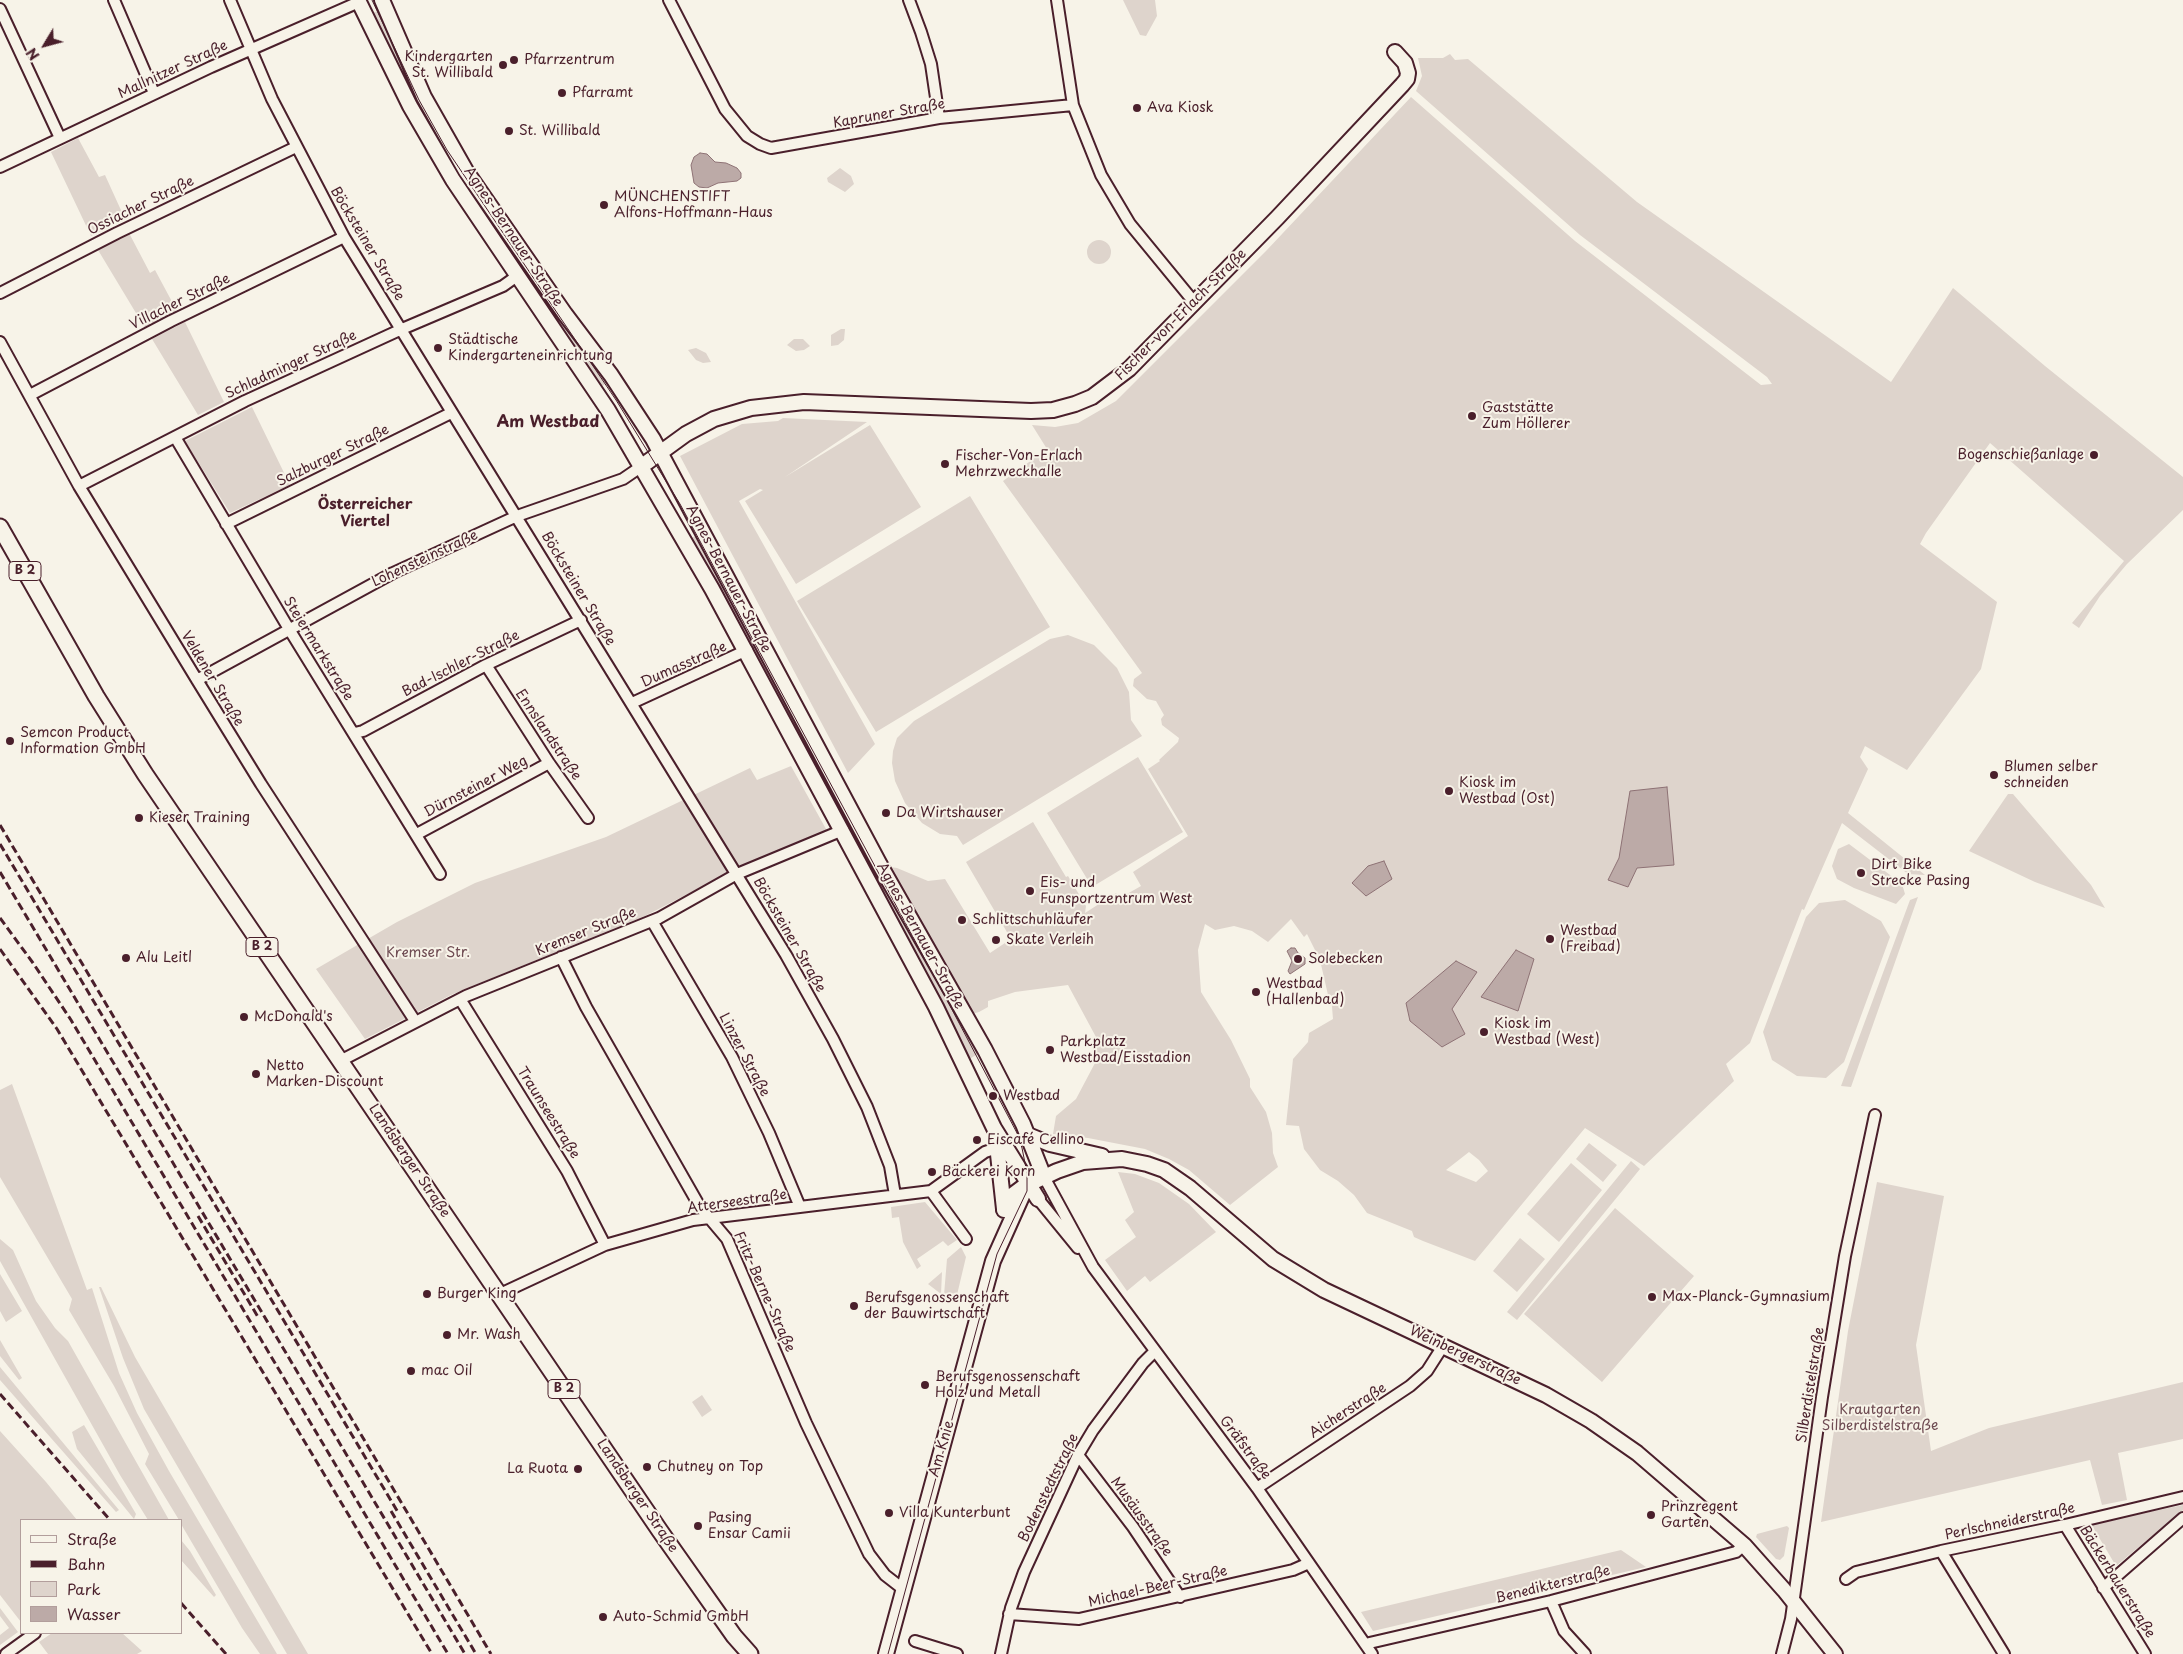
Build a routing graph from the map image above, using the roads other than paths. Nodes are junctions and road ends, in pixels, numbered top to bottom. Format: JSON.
{"nodes":[{"id":1,"x":114,"y":0,"type":"edge"},
{"id":2,"x":230,"y":0,"type":"edge"},
{"id":3,"x":382,"y":0,"type":"edge"},
{"id":4,"x":669,"y":0,"type":"edge"},
{"id":5,"x":909,"y":0,"type":"edge"},
{"id":6,"x":1058,"y":0,"type":"edge"},
{"id":7,"x":359,"y":1,"type":"edge"},
{"id":8,"x":0,"y":9,"type":"edge"},
{"id":9,"x":250,"y":49,"type":"junction"},
{"id":10,"x":1395,"y":52,"type":"dead end"},
{"id":11,"x":154,"y":94,"type":"junction"},
{"id":12,"x":1073,"y":105,"type":"junction"},
{"id":13,"x":939,"y":118,"type":"junction"},
{"id":14,"x":60,"y":138,"type":"junction"},
{"id":15,"x":296,"y":147,"type":"junction"},
{"id":16,"x":0,"y":167,"type":"edge"},
{"id":17,"x":344,"y":237,"type":"junction"},
{"id":18,"x":517,"y":276,"type":"junction"},
{"id":19,"x":0,"y":293,"type":"edge"},
{"id":20,"x":1194,"y":302,"type":"junction"},
{"id":21,"x":402,"y":329,"type":"junction"},
{"id":22,"x":0,"y":342,"type":"edge"},
{"id":23,"x":30,"y":395,"type":"junction"},
{"id":24,"x":451,"y":413,"type":"junction"},
{"id":25,"x":175,"y":437,"type":"junction"},
{"id":26,"x":660,"y":453,"type":"junction"},
{"id":27,"x":642,"y":466,"type":"junction"},
{"id":28,"x":79,"y":486,"type":"junction"},
{"id":29,"x":518,"y":516,"type":"junction"},
{"id":30,"x":226,"y":524,"type":"junction"},
{"id":31,"x":0,"y":527,"type":"edge"},
{"id":32,"x":581,"y":620,"type":"junction"},
{"id":33,"x":289,"y":628,"type":"junction"},
{"id":34,"x":746,"y":650,"type":"junction"},
{"id":35,"x":486,"y":665,"type":"junction"},
{"id":36,"x":197,"y":680,"type":"junction"},
{"id":37,"x":632,"y":703,"type":"junction"},
{"id":38,"x":355,"y":734,"type":"junction"},
{"id":39,"x":549,"y":763,"type":"junction"},
{"id":40,"x":588,"y":818,"type":"dead end"},
{"id":41,"x":843,"y":830,"type":"junction"},
{"id":42,"x":417,"y":834,"type":"junction"},
{"id":43,"x":440,"y":874,"type":"dead end"},
{"id":44,"x":737,"y":874,"type":"junction"},
{"id":45,"x":652,"y":921,"type":"junction"},
{"id":46,"x":561,"y":957,"type":"junction"},
{"id":47,"x":460,"y":999,"type":"junction"},
{"id":48,"x":415,"y":1021,"type":"junction"},
{"id":49,"x":340,"y":1061,"type":"junction"},
{"id":50,"x":1875,"y":1114,"type":"dead end"},
{"id":51,"x":994,"y":1128,"type":"junction"},
{"id":52,"x":1028,"y":1135,"type":"junction"},
{"id":53,"x":997,"y":1148,"type":"junction"},
{"id":54,"x":1112,"y":1158,"type":"junction"},
{"id":55,"x":1044,"y":1177,"type":"junction"},
{"id":56,"x":1002,"y":1180,"type":"joint"},
{"id":57,"x":1025,"y":1180,"type":"junction"},
{"id":58,"x":931,"y":1191,"type":"junction"},
{"id":59,"x":895,"y":1194,"type":"junction"},
{"id":60,"x":1038,"y":1199,"type":"junction"},
{"id":61,"x":800,"y":1207,"type":"junction"},
{"id":62,"x":1004,"y":1210,"type":"junction"},
{"id":63,"x":711,"y":1218,"type":"junction"},
{"id":64,"x":966,"y":1239,"type":"dead end"},
{"id":65,"x":1000,"y":1245,"type":"junction"},
{"id":66,"x":605,"y":1246,"type":"junction"},
{"id":67,"x":1090,"y":1262,"type":"junction"},
{"id":68,"x":500,"y":1294,"type":"junction"},
{"id":69,"x":1443,"y":1346,"type":"junction"},
{"id":70,"x":1156,"y":1351,"type":"junction"},
{"id":71,"x":1078,"y":1455,"type":"junction"},
{"id":72,"x":1257,"y":1488,"type":"junction"},
{"id":73,"x":2183,"y":1497,"type":"edge"},
{"id":74,"x":2183,"y":1518,"type":"edge"},
{"id":75,"x":2065,"y":1525,"type":"junction"},
{"id":76,"x":1744,"y":1545,"type":"junction"},
{"id":77,"x":1940,"y":1550,"type":"junction"},
{"id":78,"x":1309,"y":1563,"type":"junction"},
{"id":79,"x":1846,"y":1580,"type":"dead end"},
{"id":80,"x":2103,"y":1588,"type":"junction"},
{"id":81,"x":903,"y":1589,"type":"junction"},
{"id":82,"x":1180,"y":1596,"type":"junction"},
{"id":83,"x":1551,"y":1601,"type":"junction"},
{"id":84,"x":1793,"y":1601,"type":"junction"},
{"id":85,"x":1009,"y":1614,"type":"junction"},
{"id":86,"x":34,"y":1634,"type":"edge"},
{"id":87,"x":734,"y":1636,"type":"junction"},
{"id":88,"x":915,"y":1641,"type":"dead end"},
{"id":89,"x":1365,"y":1644,"type":"junction"},
{"id":90,"x":6,"y":1654,"type":"edge"},
{"id":91,"x":744,"y":1654,"type":"edge"},
{"id":92,"x":750,"y":1654,"type":"edge"},
{"id":93,"x":886,"y":1654,"type":"edge"},
{"id":94,"x":956,"y":1654,"type":"edge"},
{"id":95,"x":1001,"y":1654,"type":"edge"},
{"id":96,"x":1372,"y":1654,"type":"edge"},
{"id":97,"x":1585,"y":1654,"type":"edge"},
{"id":98,"x":1782,"y":1654,"type":"edge"},
{"id":99,"x":1835,"y":1654,"type":"edge"},
{"id":100,"x":2004,"y":1654,"type":"edge"},
{"id":101,"x":2145,"y":1654,"type":"edge"}],
"edges":[{"from":1,"to":11,"type":"street"},
{"from":2,"to":9,"type":"street","name":"Böcksteiner Straße"},
{"from":3,"to":26,"type":"main road","name":"Agnes-Bernauer-Straße"},
{"from":4,"to":13,"type":"street","name":"Kapruner Straße"},
{"from":5,"to":13,"type":"street"},
{"from":6,"to":12,"type":"street"},
{"from":7,"to":9,"type":"street","name":"Mallnitzer Straße"},
{"from":7,"to":18,"type":"main road","name":"Agnes-Bernauer-Straße"},
{"from":8,"to":14,"type":"street"},
{"from":9,"to":11,"type":"street","name":"Mallnitzer Straße"},
{"from":9,"to":15,"type":"street","name":"Böcksteiner Straße"},
{"from":10,"to":20,"type":"main road","name":"Fischer-von-Erlach-Straße"},
{"from":11,"to":14,"type":"street","name":"Mallnitzer Straße"},
{"from":12,"to":13,"type":"street","name":"Kapruner Straße"},
{"from":12,"to":20,"type":"street"},
{"from":14,"to":16,"type":"street","name":"Mallnitzer Straße"},
{"from":15,"to":17,"type":"street","name":"Böcksteiner Straße"},
{"from":15,"to":19,"type":"street","name":"Ossiacher Straße"},
{"from":17,"to":21,"type":"street","name":"Böcksteiner Straße"},
{"from":17,"to":23,"type":"street","name":"Villacher Straße"},
{"from":18,"to":21,"type":"street","name":"Schladminger Straße"},
{"from":18,"to":27,"type":"main road","name":"Agnes-Bernauer-Straße"},
{"from":20,"to":26,"type":"main road","name":"Fischer-von-Erlach-Straße"},
{"from":21,"to":24,"type":"street","name":"Böcksteiner Straße"},
{"from":21,"to":25,"type":"street","name":"Schladminger Straße"},
{"from":22,"to":23,"type":"street","name":"Veldener Straße"},
{"from":23,"to":28,"type":"street","name":"Veldener Straße"},
{"from":24,"to":29,"type":"street","name":"Böcksteiner Straße"},
{"from":24,"to":30,"type":"street","name":"Salzburger Straße"},
{"from":25,"to":28,"type":"street","name":"Schladminger Straße"},
{"from":25,"to":30,"type":"street","name":"Steiermarkstraße"},
{"from":26,"to":27,"type":"main road","name":"Lohensteinstraße"},
{"from":26,"to":52,"type":"main road","name":"Agnes-Bernauer-Straße"},
{"from":27,"to":29,"type":"street","name":"Lohensteinstraße"},
{"from":27,"to":34,"type":"main road","name":"Agnes-Bernauer-Straße"},
{"from":28,"to":36,"type":"street","name":"Veldener Straße"},
{"from":29,"to":32,"type":"street","name":"Böcksteiner Straße"},
{"from":29,"to":33,"type":"street","name":"Lohensteinstraße"},
{"from":30,"to":33,"type":"street","name":"Steiermarkstraße"},
{"from":31,"to":49,"type":"main road","name":"Landsberger Straße","number":"B 2"},
{"from":32,"to":35,"type":"street","name":"Bad-Ischler-Straße"},
{"from":32,"to":37,"type":"street","name":"Böcksteiner Straße"},
{"from":33,"to":36,"type":"street","name":"Lohensteinstraße"},
{"from":33,"to":38,"type":"street","name":"Steiermarkstraße"},
{"from":34,"to":37,"type":"street","name":"Dumasstraße"},
{"from":34,"to":41,"type":"main road","name":"Agnes-Bernauer-Straße"},
{"from":35,"to":38,"type":"street","name":"Bad-Ischler-Straße"},
{"from":35,"to":39,"type":"street","name":"Ennslandstraße"},
{"from":36,"to":48,"type":"street","name":"Veldener Straße"},
{"from":37,"to":44,"type":"street","name":"Böcksteiner Straße"},
{"from":38,"to":42,"type":"street","name":"Steiermarkstraße"},
{"from":39,"to":40,"type":"street","name":"Ennslandstraße"},
{"from":39,"to":42,"type":"street","name":"Dürnsteiner Weg"},
{"from":41,"to":44,"type":"street","name":"Kremser Straße"},
{"from":41,"to":51,"type":"main road","name":"Agnes-Bernauer-Straße"},
{"from":42,"to":43,"type":"street","name":"Steiermarkstraße"},
{"from":44,"to":45,"type":"street","name":"Kremser Straße"},
{"from":44,"to":59,"type":"street","name":"Böcksteiner Straße"},
{"from":45,"to":46,"type":"street","name":"Kremser Straße"},
{"from":45,"to":61,"type":"street","name":"Linzer Straße"},
{"from":46,"to":47,"type":"street","name":"Kremser Straße"},
{"from":46,"to":63,"type":"street","name":"Fritz-Berne-Straße"},
{"from":47,"to":48,"type":"street","name":"Kremser Straße"},
{"from":47,"to":66,"type":"street","name":"Traunseestraße"},
{"from":48,"to":49,"type":"street","name":"Kremser Straße"},
{"from":49,"to":68,"type":"main road","name":"Landsberger Straße","number":"B 2"},
{"from":50,"to":84,"type":"street","name":"Silberdistelstraße"},
{"from":51,"to":53,"type":"main road","name":"Agnes-Bernauer-Straße"},
{"from":51,"to":57,"type":"main road","name":"Agnes-Bernauer-Straße"},
{"from":52,"to":54,"type":"main road"},
{"from":52,"to":55,"type":"main road","name":"Agnes-Bernauer-Straße"},
{"from":53,"to":56,"type":"main road","name":"Agnes-Bernauer-Straße"},
{"from":53,"to":58,"type":"street"},
{"from":54,"to":55,"type":"main road","name":"Weinbergerstraße"},
{"from":54,"to":69,"type":"main road","name":"Weinbergerstraße"},
{"from":55,"to":57,"type":"main road","name":"Weinbergerstraße"},
{"from":55,"to":60,"type":"main road"},
{"from":55,"to":67,"type":"street","name":"Gräfstraße"},
{"from":56,"to":62,"type":"main road","name":"Am Knie"},
{"from":57,"to":60,"type":"main road","name":"Agnes-Bernauer-Straße"},
{"from":57,"to":62,"type":"main road","name":"Weinbergerstraße"},
{"from":57,"to":65,"type":"main road","name":"Am Knie"},
{"from":58,"to":59,"type":"street","name":"Atterseestraße"},
{"from":58,"to":64,"type":"street"},
{"from":59,"to":61,"type":"street","name":"Atterseestraße"},
{"from":60,"to":67,"type":"street","name":"Gräfstraße"},
{"from":61,"to":63,"type":"street","name":"Atterseestraße"},
{"from":62,"to":65,"type":"main road","name":"Am Knie"},
{"from":63,"to":66,"type":"street","name":"Atterseestraße"},
{"from":63,"to":81,"type":"street","name":"Fritz-Berne-Straße"},
{"from":65,"to":81,"type":"main road","name":"Am Knie"},
{"from":66,"to":68,"type":"street","name":"Atterseestraße"},
{"from":67,"to":70,"type":"street","name":"Gräfstraße"},
{"from":68,"to":87,"type":"main road","name":"Landsberger Straße","number":"B 2"},
{"from":69,"to":72,"type":"street","name":"Aicherstraße"},
{"from":69,"to":76,"type":"main road","name":"Weinbergerstraße"},
{"from":70,"to":71,"type":"street","name":"Bodenstedtstraße"},
{"from":70,"to":72,"type":"street","name":"Gräfstraße"},
{"from":71,"to":82,"type":"street","name":"Musäusstraße"},
{"from":71,"to":85,"type":"street","name":"Bodenstedtstraße"},
{"from":72,"to":78,"type":"street","name":"Gräfstraße"},
{"from":73,"to":75,"type":"street","name":"Perlschneiderstraße"},
{"from":74,"to":80,"type":"street"},
{"from":75,"to":77,"type":"street","name":"Perlschneiderstraße"},
{"from":75,"to":80,"type":"street","name":"Bäckerbauerstraße"},
{"from":76,"to":83,"type":"street","name":"Benedikterstraße"},
{"from":76,"to":84,"type":"main road","name":"Weinbergerstraße"},
{"from":77,"to":79,"type":"street","name":"Perlschneiderstraße"},
{"from":77,"to":100,"type":"street"},
{"from":78,"to":82,"type":"street","name":"Michael-Beer-Straße"},
{"from":78,"to":89,"type":"street","name":"Gräfstraße"},
{"from":80,"to":101,"type":"street","name":"Bäckerbauerstraße"},
{"from":81,"to":93,"type":"main road","name":"Am Knie"},
{"from":82,"to":85,"type":"street","name":"Michael-Beer-Straße"},
{"from":83,"to":89,"type":"street","name":"Benedikterstraße"},
{"from":83,"to":97,"type":"street"},
{"from":84,"to":98,"type":"street","name":"Silberdistelstraße"},
{"from":84,"to":99,"type":"main road","name":"Weinbergerstraße"},
{"from":85,"to":95,"type":"street","name":"Bodenstedtstraße"},
{"from":86,"to":90,"type":"street"},
{"from":87,"to":91,"type":"main road","name":"Landsberger Straße","number":"B 2"},
{"from":87,"to":92,"type":"main road","name":"Landsberger Straße","number":"B 2"},
{"from":88,"to":94,"type":"street"},
{"from":89,"to":96,"type":"street","name":"Gräfstraße"}]}
